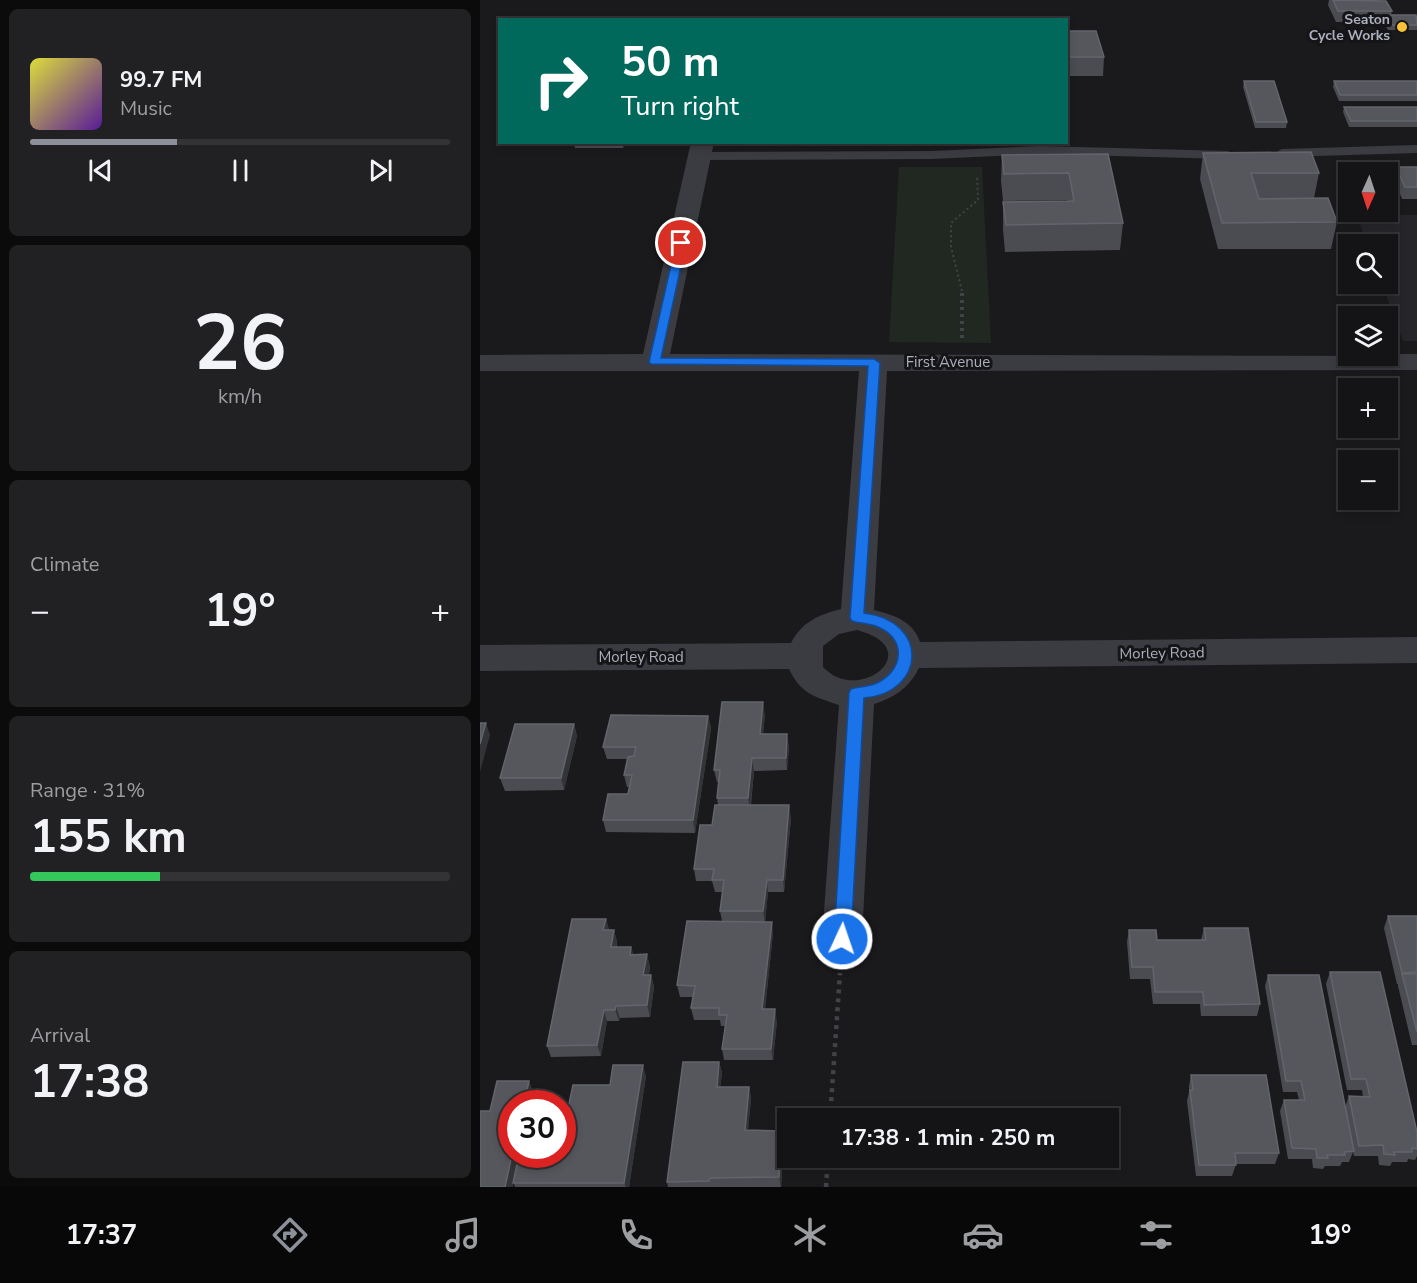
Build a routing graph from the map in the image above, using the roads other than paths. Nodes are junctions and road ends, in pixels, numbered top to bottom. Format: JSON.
{"nodes":[{"id":1,"x":1417,"y":148,"type":"edge"},
{"id":2,"x":702,"y":149,"type":"edge"},
{"id":3,"x":1246,"y":154,"type":"edge"},
{"id":4,"x":1267,"y":154,"type":"edge"},
{"id":5,"x":655,"y":362,"type":"junction"},
{"id":6,"x":1417,"y":362,"type":"edge"},
{"id":7,"x":480,"y":363,"type":"edge"},
{"id":8,"x":874,"y":363,"type":"junction"},
{"id":9,"x":857,"y":618,"type":"junction"},
{"id":10,"x":1417,"y":650,"type":"edge"},
{"id":11,"x":907,"y":655,"type":"junction"},
{"id":12,"x":803,"y":656,"type":"junction"},
{"id":13,"x":480,"y":658,"type":"edge"},
{"id":14,"x":857,"y":693,"type":"junction"},
{"id":15,"x":842,"y":939,"type":"road end"}],
"edges":[{"from":1,"to":4,"type":"lane"},
{"from":2,"to":3,"type":"lane"},
{"from":2,"to":5,"type":"street"},
{"from":5,"to":7,"type":"street","name":"First Avenue"},
{"from":5,"to":8,"type":"street","name":"First Avenue"},
{"from":6,"to":8,"type":"street","name":"First Avenue"},
{"from":8,"to":9,"type":"street"},
{"from":9,"to":11,"type":"street"},
{"from":9,"to":12,"type":"street"},
{"from":10,"to":11,"type":"street","name":"Morley Road"},
{"from":11,"to":14,"type":"street"},
{"from":12,"to":13,"type":"street","name":"Morley Road"},
{"from":12,"to":14,"type":"street"},
{"from":14,"to":15,"type":"street"}]}
